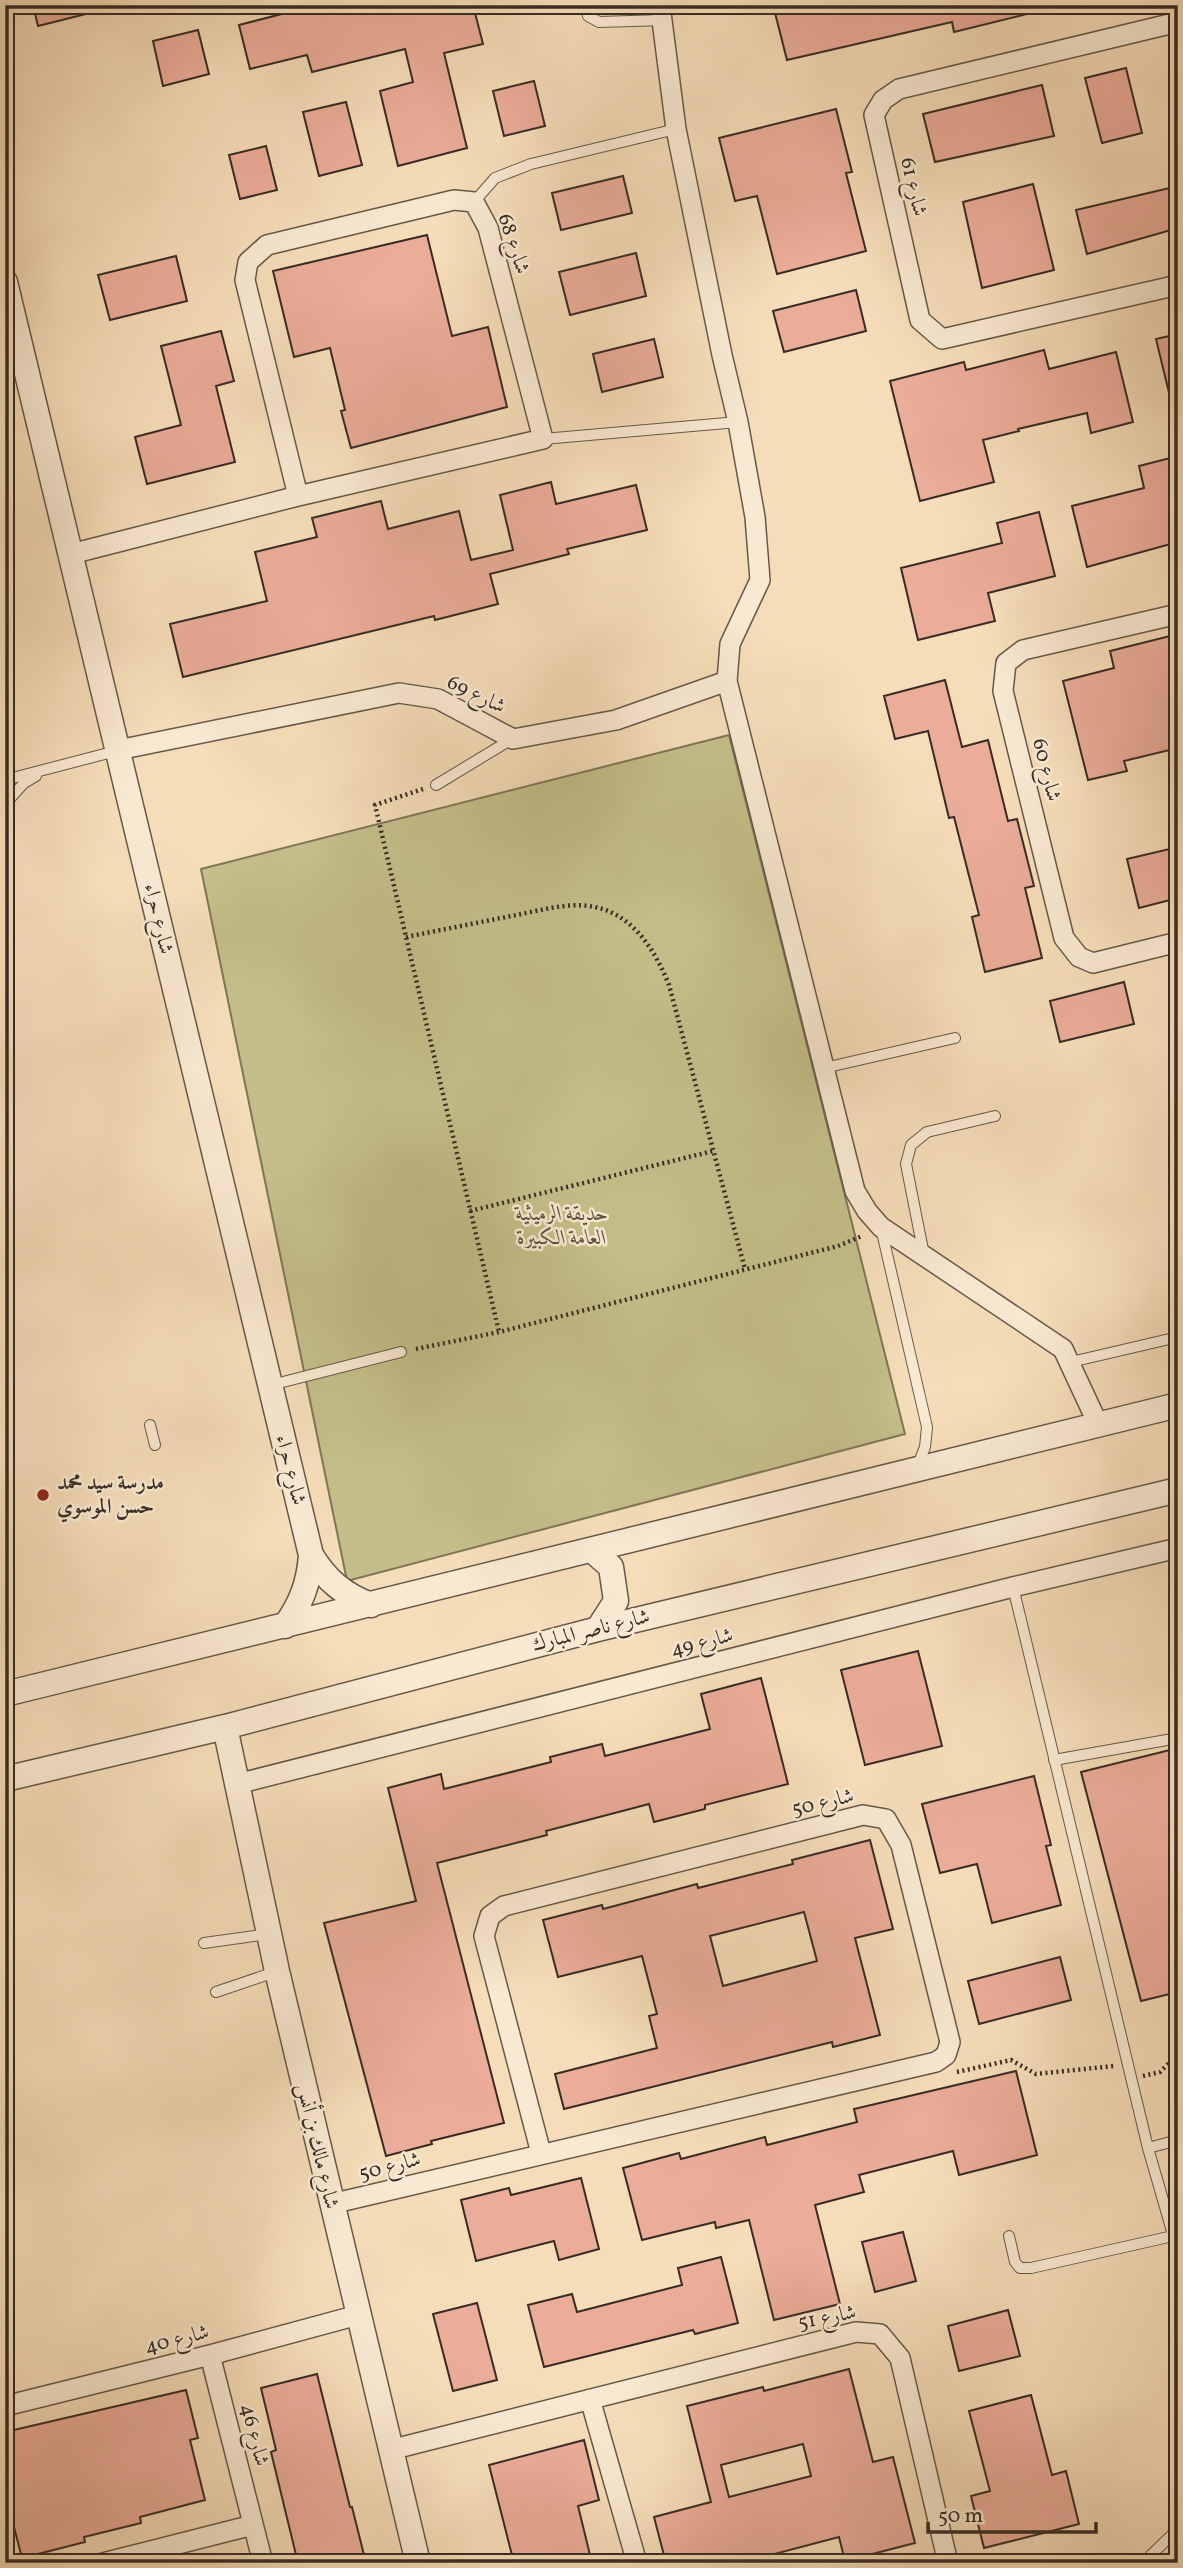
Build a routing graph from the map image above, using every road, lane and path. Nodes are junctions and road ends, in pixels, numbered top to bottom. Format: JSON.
{"nodes":[{"id":1,"x":586,"y":5,"type":"edge"},
{"id":2,"x":662,"y":13,"type":"edge"},
{"id":3,"x":1178,"y":22,"type":"edge"},
{"id":4,"x":676,"y":129,"type":"junction"},
{"id":5,"x":474,"y":202,"type":"junction"},
{"id":6,"x":1178,"y":285,"type":"edge"},
{"id":7,"x":7,"y":296,"type":"edge"},
{"id":8,"x":738,"y":422,"type":"junction"},
{"id":9,"x":543,"y":439,"type":"junction"},
{"id":10,"x":298,"y":496,"type":"junction"},
{"id":11,"x":71,"y":554,"type":"junction"},
{"id":12,"x":1178,"y":614,"type":"edge"},
{"id":13,"x":727,"y":681,"type":"junction"},
{"id":14,"x":513,"y":739,"type":"junction"},
{"id":15,"x":118,"y":750,"type":"junction"},
{"id":16,"x":44,"y":771,"type":"junction"},
{"id":17,"x":5,"y":780,"type":"edge"},
{"id":18,"x":436,"y":785,"type":"joint"},
{"id":19,"x":5,"y":804,"type":"edge"},
{"id":20,"x":406,"y":937,"type":"junction"},
{"id":21,"x":1178,"y":942,"type":"edge"},
{"id":22,"x":955,"y":1038,"type":"dead end"},
{"id":23,"x":824,"y":1068,"type":"junction"},
{"id":24,"x":995,"y":1116,"type":"dead end"},
{"id":25,"x":713,"y":1150,"type":"junction"},
{"id":26,"x":470,"y":1211,"type":"junction"},
{"id":27,"x":881,"y":1227,"type":"junction"},
{"id":28,"x":924,"y":1256,"type":"junction"},
{"id":29,"x":745,"y":1269,"type":"junction"},
{"id":30,"x":499,"y":1332,"type":"junction"},
{"id":31,"x":1178,"y":1337,"type":"edge"},
{"id":32,"x":401,"y":1352,"type":"joint"},
{"id":33,"x":1070,"y":1362,"type":"junction"},
{"id":34,"x":270,"y":1385,"type":"junction"},
{"id":35,"x":1178,"y":1405,"type":"edge"},
{"id":36,"x":1098,"y":1424,"type":"junction"},
{"id":37,"x":150,"y":1425,"type":"dead end"},
{"id":38,"x":155,"y":1445,"type":"dead end"},
{"id":39,"x":916,"y":1470,"type":"junction"},
{"id":40,"x":1178,"y":1490,"type":"edge"},
{"id":41,"x":1178,"y":1548,"type":"edge"},
{"id":42,"x":593,"y":1551,"type":"junction"},
{"id":43,"x":311,"y":1555,"type":"junction"},
{"id":44,"x":1013,"y":1587,"type":"junction"},
{"id":45,"x":371,"y":1605,"type":"junction"},
{"id":46,"x":285,"y":1626,"type":"junction"},
{"id":47,"x":598,"y":1629,"type":"junction"},
{"id":48,"x":40,"y":1686,"type":"junction"},
{"id":49,"x":5,"y":1694,"type":"edge"},
{"id":50,"x":5,"y":1705,"type":"edge"},
{"id":51,"x":225,"y":1727,"type":"junction"},
{"id":52,"x":1178,"y":1738,"type":"edge"},
{"id":53,"x":1054,"y":1760,"type":"junction"},
{"id":54,"x":5,"y":1779,"type":"edge"},
{"id":55,"x":237,"y":1784,"type":"junction"},
{"id":56,"x":269,"y":1934,"type":"junction"},
{"id":57,"x":204,"y":1943,"type":"dead end"},
{"id":58,"x":277,"y":1971,"type":"junction"},
{"id":59,"x":216,"y":1992,"type":"dead end"},
{"id":60,"x":1178,"y":2054,"type":"edge"},
{"id":61,"x":929,"y":2063,"type":"junction"},
{"id":62,"x":1129,"y":2064,"type":"junction"},
{"id":63,"x":1132,"y":2078,"type":"junction"},
{"id":64,"x":1178,"y":2140,"type":"edge"},
{"id":65,"x":1148,"y":2148,"type":"junction"},
{"id":66,"x":541,"y":2153,"type":"junction"},
{"id":67,"x":331,"y":2204,"type":"junction"},
{"id":68,"x":1009,"y":2236,"type":"dead end"},
{"id":69,"x":1173,"y":2236,"type":"junction"},
{"id":70,"x":1178,"y":2252,"type":"edge"},
{"id":71,"x":358,"y":2315,"type":"junction"},
{"id":72,"x":211,"y":2355,"type":"junction"},
{"id":73,"x":590,"y":2399,"type":"junction"},
{"id":74,"x":5,"y":2406,"type":"edge"},
{"id":75,"x":390,"y":2450,"type":"junction"},
{"id":76,"x":253,"y":2525,"type":"junction"},
{"id":77,"x":1178,"y":2529,"type":"edge"},
{"id":78,"x":103,"y":2563,"type":"edge"},
{"id":79,"x":263,"y":2563,"type":"edge"},
{"id":80,"x":418,"y":2563,"type":"edge"},
{"id":81,"x":637,"y":2563,"type":"edge"},
{"id":82,"x":948,"y":2563,"type":"edge"},
{"id":83,"x":1147,"y":2563,"type":"edge"}],
"edges":[{"from":1,"to":2,"type":"lane"},
{"from":2,"to":4,"type":"street"},
{"from":3,"to":6,"type":"street","name":"شارع 61"},
{"from":4,"to":5,"type":"lane"},
{"from":4,"to":8,"type":"street"},
{"from":5,"to":9,"type":"street","name":"شارع 68"},
{"from":5,"to":10,"type":"street","name":"شارع 68"},
{"from":7,"to":11,"type":"street","name":"شارع حراء"},
{"from":8,"to":9,"type":"lane"},
{"from":8,"to":13,"type":"street"},
{"from":9,"to":10,"type":"street"},
{"from":10,"to":11,"type":"street"},
{"from":11,"to":15,"type":"street","name":"شارع حراء"},
{"from":12,"to":21,"type":"street","name":"شارع 60"},
{"from":13,"to":14,"type":"street","name":"شارع 69"},
{"from":13,"to":23,"type":"street"},
{"from":14,"to":15,"type":"street","name":"شارع 69"},
{"from":14,"to":18,"type":"lane"},
{"from":15,"to":16,"type":"lane"},
{"from":15,"to":34,"type":"street","name":"شارع حراء"},
{"from":16,"to":17,"type":"lane"},
{"from":16,"to":19,"type":"lane"},
{"from":18,"to":20,"type":"path"},
{"from":20,"to":25,"type":"path"},
{"from":20,"to":26,"type":"path"},
{"from":22,"to":23,"type":"lane"},
{"from":23,"to":27,"type":"street"},
{"from":24,"to":28,"type":"lane"},
{"from":25,"to":26,"type":"path"},
{"from":25,"to":29,"type":"path"},
{"from":26,"to":30,"type":"path"},
{"from":27,"to":28,"type":"street"},
{"from":27,"to":29,"type":"path"},
{"from":27,"to":39,"type":"lane"},
{"from":28,"to":33,"type":"street"},
{"from":29,"to":30,"type":"path"},
{"from":30,"to":32,"type":"path"},
{"from":31,"to":33,"type":"lane"},
{"from":32,"to":34,"type":"lane"},
{"from":33,"to":36,"type":"street"},
{"from":34,"to":43,"type":"street","name":"شارع حراء"},
{"from":35,"to":36,"type":"street"},
{"from":36,"to":39,"type":"street"},
{"from":37,"to":38,"type":"lane"},
{"from":39,"to":42,"type":"street"},
{"from":40,"to":47,"type":"street","name":"شارع ناصر المبارك"},
{"from":41,"to":44,"type":"street","name":"شارع 49"},
{"from":42,"to":45,"type":"street"},
{"from":42,"to":47,"type":"street"},
{"from":43,"to":45,"type":"street","name":"شارع حراء"},
{"from":43,"to":46,"type":"street","name":"شارع حراء"},
{"from":44,"to":53,"type":"lane"},
{"from":44,"to":55,"type":"street","name":"شارع 49"},
{"from":45,"to":46,"type":"street"},
{"from":46,"to":48,"type":"street"},
{"from":47,"to":51,"type":"street","name":"شارع ناصر المبارك"},
{"from":48,"to":49,"type":"street"},
{"from":48,"to":50,"type":"street"},
{"from":51,"to":54,"type":"street","name":"شارع ناصر المبارك"},
{"from":51,"to":55,"type":"street","name":"شارع مالك بن أنس"},
{"from":52,"to":53,"type":"lane"},
{"from":53,"to":62,"type":"lane"},
{"from":55,"to":56,"type":"street","name":"شارع مالك بن أنس"},
{"from":56,"to":57,"type":"lane"},
{"from":56,"to":58,"type":"street","name":"شارع مالك بن أنس"},
{"from":58,"to":59,"type":"lane"},
{"from":58,"to":67,"type":"street","name":"شارع مالك بن أنس"},
{"from":60,"to":63,"type":"path"},
{"from":61,"to":62,"type":"path"},
{"from":61,"to":66,"type":"street","name":"شارع 50"},
{"from":61,"to":66,"type":"street","name":"شارع 50"},
{"from":62,"to":63,"type":"lane"},
{"from":63,"to":65,"type":"lane"},
{"from":64,"to":65,"type":"lane"},
{"from":65,"to":69,"type":"lane"},
{"from":66,"to":67,"type":"street","name":"شارع 50"},
{"from":67,"to":71,"type":"street","name":"شارع مالك بن أنس"},
{"from":68,"to":69,"type":"lane"},
{"from":69,"to":70,"type":"lane"},
{"from":71,"to":72,"type":"street","name":"شارع 40"},
{"from":71,"to":75,"type":"street","name":"شارع مالك بن أنس"},
{"from":72,"to":74,"type":"street","name":"شارع 40"},
{"from":72,"to":76,"type":"street","name":"شارع 46"},
{"from":73,"to":75,"type":"street","name":"شارع 51"},
{"from":73,"to":81,"type":"street"},
{"from":73,"to":82,"type":"street","name":"شارع 51"},
{"from":75,"to":80,"type":"street","name":"شارع مالك بن أنس"},
{"from":76,"to":78,"type":"street"},
{"from":76,"to":79,"type":"street","name":"شارع 46"},
{"from":77,"to":83,"type":"lane"}]}
